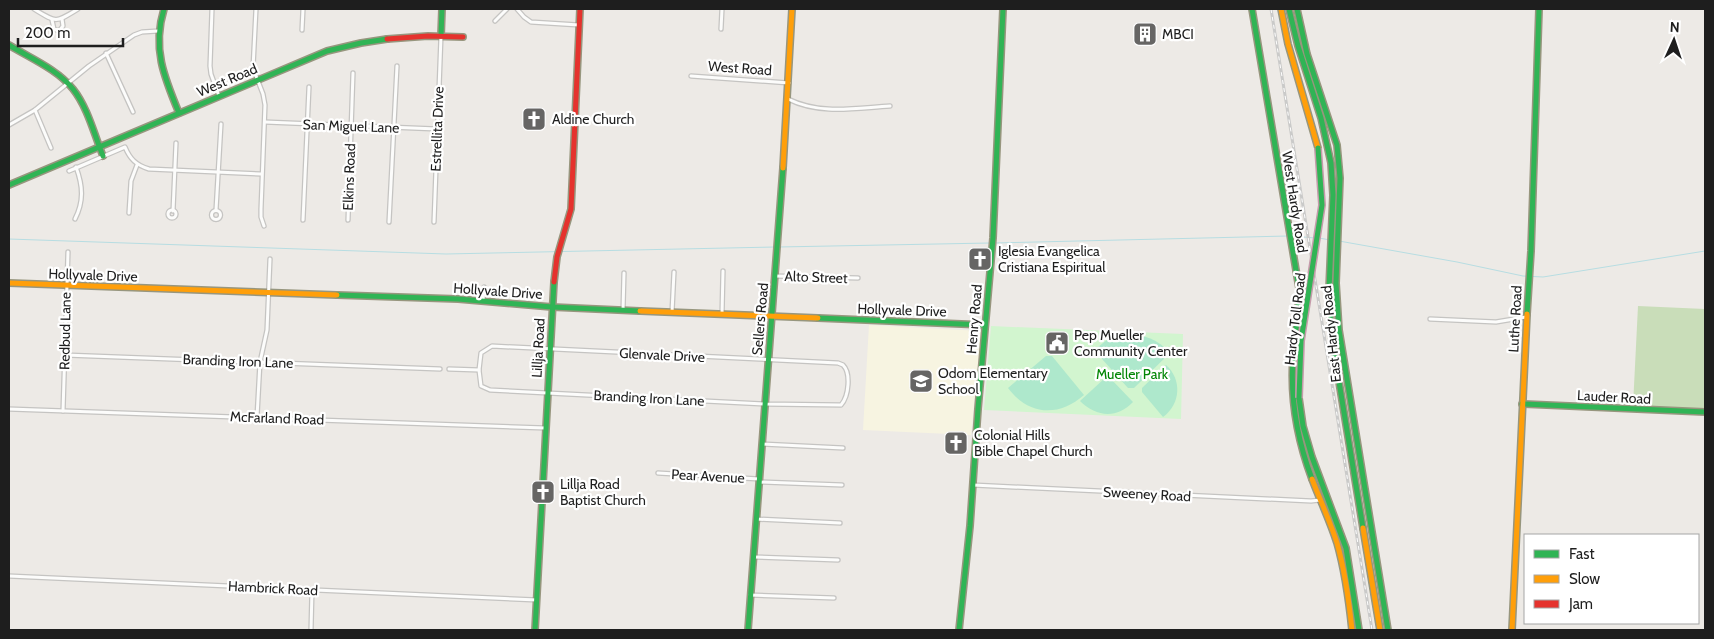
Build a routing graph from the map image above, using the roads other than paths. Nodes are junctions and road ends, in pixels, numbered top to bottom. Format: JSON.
{"nodes":[{"id":1,"x":34,"y":9,"type":"edge"},
{"id":2,"x":78,"y":9,"type":"edge"},
{"id":3,"x":164,"y":9,"type":"edge"},
{"id":4,"x":212,"y":9,"type":"edge"},
{"id":5,"x":256,"y":9,"type":"edge"},
{"id":6,"x":303,"y":9,"type":"edge"},
{"id":7,"x":442,"y":9,"type":"edge"},
{"id":8,"x":508,"y":9,"type":"edge"},
{"id":9,"x":517,"y":9,"type":"edge"},
{"id":10,"x":580,"y":9,"type":"edge"},
{"id":11,"x":722,"y":9,"type":"edge"},
{"id":12,"x":792,"y":9,"type":"edge"},
{"id":13,"x":1003,"y":9,"type":"edge"},
{"id":14,"x":1252,"y":9,"type":"edge"},
{"id":15,"x":1281,"y":9,"type":"edge"},
{"id":16,"x":1289,"y":9,"type":"edge"},
{"id":17,"x":1297,"y":9,"type":"edge"},
{"id":18,"x":1540,"y":9,"type":"edge"},
{"id":19,"x":62,"y":19,"type":"junction"},
{"id":20,"x":52,"y":20,"type":"junction"},
{"id":21,"x":495,"y":21,"type":"dead end"},
{"id":22,"x":580,"y":24,"type":"junction"},
{"id":23,"x":721,"y":29,"type":"dead end"},
{"id":24,"x":302,"y":30,"type":"dead end"},
{"id":25,"x":158,"y":31,"type":"junction"},
{"id":26,"x":440,"y":36,"type":"junction"},
{"id":27,"x":463,"y":37,"type":"dead end"},
{"id":28,"x":9,"y":45,"type":"edge"},
{"id":29,"x":106,"y":53,"type":"junction"},
{"id":30,"x":397,"y":66,"type":"dead end"},
{"id":31,"x":352,"y":73,"type":"dead end"},
{"id":32,"x":691,"y":76,"type":"dead end"},
{"id":33,"x":257,"y":80,"type":"junction"},
{"id":34,"x":789,"y":82,"type":"junction"},
{"id":35,"x":68,"y":83,"type":"junction"},
{"id":36,"x":309,"y":87,"type":"dead end"},
{"id":37,"x":219,"y":96,"type":"junction"},
{"id":38,"x":788,"y":99,"type":"junction"},
{"id":39,"x":890,"y":106,"type":"dead end"},
{"id":40,"x":35,"y":110,"type":"junction"},
{"id":41,"x":133,"y":112,"type":"dead end"},
{"id":42,"x":179,"y":113,"type":"junction"},
{"id":43,"x":265,"y":122,"type":"junction"},
{"id":44,"x":221,"y":124,"type":"dead end"},
{"id":45,"x":307,"y":124,"type":"junction"},
{"id":46,"x":9,"y":125,"type":"edge"},
{"id":47,"x":350,"y":126,"type":"junction"},
{"id":48,"x":394,"y":128,"type":"junction"},
{"id":49,"x":437,"y":129,"type":"junction"},
{"id":50,"x":176,"y":143,"type":"dead end"},
{"id":51,"x":100,"y":147,"type":"junction"},
{"id":52,"x":52,"y":148,"type":"dead end"},
{"id":53,"x":103,"y":156,"type":"junction"},
{"id":54,"x":137,"y":165,"type":"junction"},
{"id":55,"x":76,"y":168,"type":"junction"},
{"id":56,"x":175,"y":170,"type":"junction"},
{"id":57,"x":69,"y":171,"type":"dead end"},
{"id":58,"x":218,"y":172,"type":"junction"},
{"id":59,"x":261,"y":174,"type":"junction"},
{"id":60,"x":9,"y":185,"type":"edge"},
{"id":61,"x":173,"y":210,"type":"dead end"},
{"id":62,"x":216,"y":210,"type":"dead end"},
{"id":63,"x":129,"y":213,"type":"dead end"},
{"id":64,"x":75,"y":219,"type":"dead end"},
{"id":65,"x":303,"y":220,"type":"dead end"},
{"id":66,"x":348,"y":220,"type":"dead end"},
{"id":67,"x":389,"y":222,"type":"dead end"},
{"id":68,"x":434,"y":222,"type":"dead end"},
{"id":69,"x":264,"y":226,"type":"dead end"},
{"id":70,"x":68,"y":252,"type":"dead end"},
{"id":71,"x":270,"y":259,"type":"dead end"},
{"id":72,"x":723,"y":271,"type":"dead end"},
{"id":73,"x":674,"y":272,"type":"dead end"},
{"id":74,"x":624,"y":273,"type":"dead end"},
{"id":75,"x":775,"y":276,"type":"junction"},
{"id":76,"x":858,"y":278,"type":"dead end"},
{"id":77,"x":9,"y":284,"type":"edge"},
{"id":78,"x":66,"y":286,"type":"junction"},
{"id":79,"x":484,"y":287,"type":"dead end"},
{"id":80,"x":269,"y":293,"type":"junction"},
{"id":81,"x":483,"y":302,"type":"junction"},
{"id":82,"x":552,"y":306,"type":"junction"},
{"id":83,"x":623,"y":310,"type":"junction"},
{"id":84,"x":672,"y":312,"type":"junction"},
{"id":85,"x":722,"y":314,"type":"junction"},
{"id":86,"x":772,"y":317,"type":"junction"},
{"id":87,"x":1526,"y":317,"type":"junction"},
{"id":88,"x":1430,"y":319,"type":"dead end"},
{"id":89,"x":985,"y":326,"type":"junction"},
{"id":90,"x":550,"y":350,"type":"junction"},
{"id":91,"x":65,"y":355,"type":"junction"},
{"id":92,"x":768,"y":360,"type":"junction"},
{"id":93,"x":260,"y":362,"type":"junction"},
{"id":94,"x":440,"y":369,"type":"dead end"},
{"id":95,"x":449,"y":369,"type":"dead end"},
{"id":96,"x":479,"y":370,"type":"junction"},
{"id":97,"x":847,"y":385,"type":"joint"},
{"id":98,"x":547,"y":394,"type":"junction"},
{"id":99,"x":765,"y":404,"type":"junction"},
{"id":100,"x":1522,"y":404,"type":"junction"},
{"id":101,"x":9,"y":409,"type":"edge"},
{"id":102,"x":63,"y":410,"type":"junction"},
{"id":103,"x":1705,"y":412,"type":"edge"},
{"id":104,"x":257,"y":417,"type":"junction"},
{"id":105,"x":545,"y":428,"type":"junction"},
{"id":106,"x":762,"y":444,"type":"junction"},
{"id":107,"x":843,"y":448,"type":"dead end"},
{"id":108,"x":658,"y":474,"type":"dead end"},
{"id":109,"x":759,"y":480,"type":"junction"},
{"id":110,"x":842,"y":485,"type":"dead end"},
{"id":111,"x":973,"y":485,"type":"junction"},
{"id":112,"x":1320,"y":500,"type":"junction"},
{"id":113,"x":756,"y":519,"type":"junction"},
{"id":114,"x":840,"y":523,"type":"dead end"},
{"id":115,"x":753,"y":558,"type":"junction"},
{"id":116,"x":838,"y":560,"type":"dead end"},
{"id":117,"x":9,"y":576,"type":"edge"},
{"id":118,"x":312,"y":590,"type":"junction"},
{"id":119,"x":750,"y":595,"type":"junction"},
{"id":120,"x":834,"y":598,"type":"dead end"},
{"id":121,"x":537,"y":600,"type":"junction"},
{"id":122,"x":311,"y":630,"type":"edge"},
{"id":123,"x":535,"y":630,"type":"edge"},
{"id":124,"x":748,"y":630,"type":"edge"},
{"id":125,"x":959,"y":630,"type":"edge"},
{"id":126,"x":1352,"y":630,"type":"edge"},
{"id":127,"x":1359,"y":630,"type":"edge"},
{"id":128,"x":1380,"y":630,"type":"edge"},
{"id":129,"x":1388,"y":630,"type":"edge"},
{"id":130,"x":1512,"y":630,"type":"edge"}],
"edges":[{"from":1,"to":20,"type":"street"},
{"from":2,"to":19,"type":"street"},
{"from":3,"to":25,"type":"main road"},
{"from":4,"to":37,"type":"street"},
{"from":5,"to":33,"type":"street"},
{"from":6,"to":24,"type":"street"},
{"from":7,"to":26,"type":"main road"},
{"from":8,"to":21,"type":"street"},
{"from":9,"to":22,"type":"street"},
{"from":10,"to":22,"type":"main road","name":"Lillja Road"},
{"from":11,"to":23,"type":"street"},
{"from":12,"to":34,"type":"main road","name":"Sellers Road"},
{"from":13,"to":89,"type":"main road","name":"Henry Road"},
{"from":14,"to":112,"type":"main road","name":"West Hardy Road"},
{"from":15,"to":127,"type":"main road","name":"Hardy Toll Road","bridge":true},
{"from":16,"to":128,"type":"main road","name":"Hardy Toll Road"},
{"from":17,"to":129,"type":"main road","name":"East Hardy Road"},
{"from":18,"to":87,"type":"main road","name":"Luthe Road"},
{"from":19,"to":20,"type":"street"},
{"from":19,"to":20,"type":"street"},
{"from":22,"to":82,"type":"main road","name":"Lillja Road"},
{"from":25,"to":29,"type":"street"},
{"from":25,"to":42,"type":"main road"},
{"from":26,"to":27,"type":"main road","name":"West Road"},
{"from":26,"to":33,"type":"main road","name":"West Road"},
{"from":26,"to":49,"type":"street","name":"Estrellita Drive"},
{"from":28,"to":35,"type":"main road"},
{"from":29,"to":35,"type":"street"},
{"from":29,"to":41,"type":"street"},
{"from":30,"to":48,"type":"street"},
{"from":31,"to":47,"type":"street","name":"Elkins Road"},
{"from":32,"to":34,"type":"street","name":"West Road"},
{"from":33,"to":37,"type":"main road","name":"West Road"},
{"from":33,"to":43,"type":"street"},
{"from":34,"to":38,"type":"main road","name":"Sellers Road"},
{"from":35,"to":40,"type":"street"},
{"from":35,"to":51,"type":"main road"},
{"from":36,"to":45,"type":"street"},
{"from":37,"to":42,"type":"main road","name":"West Road"},
{"from":38,"to":39,"type":"street"},
{"from":38,"to":75,"type":"main road","name":"Sellers Road"},
{"from":40,"to":46,"type":"street"},
{"from":40,"to":52,"type":"street"},
{"from":42,"to":51,"type":"main road","name":"West Road"},
{"from":43,"to":45,"type":"street","name":"San Miguel Lane"},
{"from":43,"to":59,"type":"street"},
{"from":44,"to":58,"type":"street"},
{"from":45,"to":47,"type":"street","name":"San Miguel Lane"},
{"from":45,"to":65,"type":"street"},
{"from":47,"to":48,"type":"street","name":"San Miguel Lane"},
{"from":47,"to":66,"type":"street","name":"Elkins Road"},
{"from":48,"to":49,"type":"street","name":"San Miguel Lane"},
{"from":48,"to":67,"type":"street"},
{"from":49,"to":68,"type":"street","name":"Estrellita Drive"},
{"from":50,"to":56,"type":"street"},
{"from":51,"to":53,"type":"main road"},
{"from":51,"to":60,"type":"main road","name":"West Road"},
{"from":53,"to":54,"type":"street"},
{"from":53,"to":55,"type":"street"},
{"from":54,"to":56,"type":"street"},
{"from":54,"to":63,"type":"street"},
{"from":55,"to":57,"type":"street"},
{"from":55,"to":64,"type":"street"},
{"from":56,"to":58,"type":"street"},
{"from":56,"to":61,"type":"street"},
{"from":58,"to":59,"type":"street"},
{"from":58,"to":62,"type":"street"},
{"from":59,"to":69,"type":"street"},
{"from":70,"to":78,"type":"street","name":"Redbud Lane"},
{"from":71,"to":80,"type":"street"},
{"from":72,"to":85,"type":"street"},
{"from":73,"to":84,"type":"street"},
{"from":74,"to":83,"type":"street"},
{"from":75,"to":76,"type":"street","name":"Alto Street"},
{"from":75,"to":86,"type":"main road","name":"Sellers Road"},
{"from":77,"to":78,"type":"main road","name":"Hollyvale Drive"},
{"from":78,"to":80,"type":"main road","name":"Hollyvale Drive"},
{"from":78,"to":91,"type":"street","name":"Redbud Lane"},
{"from":79,"to":81,"type":"street"},
{"from":80,"to":81,"type":"main road","name":"Hollyvale Drive"},
{"from":80,"to":93,"type":"street"},
{"from":81,"to":82,"type":"main road","name":"Hollyvale Drive"},
{"from":82,"to":83,"type":"main road","name":"Hollyvale Drive"},
{"from":82,"to":90,"type":"main road","name":"Lillja Road"},
{"from":83,"to":84,"type":"main road","name":"Hollyvale Drive"},
{"from":84,"to":85,"type":"main road","name":"Hollyvale Drive"},
{"from":85,"to":86,"type":"main road","name":"Hollyvale Drive"},
{"from":86,"to":89,"type":"main road","name":"Hollyvale Drive"},
{"from":86,"to":92,"type":"main road","name":"Sellers Road"},
{"from":87,"to":88,"type":"street"},
{"from":87,"to":100,"type":"main road","name":"Luthe Road"},
{"from":89,"to":111,"type":"main road","name":"Henry Road"},
{"from":90,"to":92,"type":"street","name":"Glenvale Drive"},
{"from":90,"to":96,"type":"street","name":"Glenvale Drive"},
{"from":90,"to":98,"type":"main road","name":"Lillja Road"},
{"from":91,"to":93,"type":"street","name":"Branding Iron Lane"},
{"from":91,"to":102,"type":"street","name":"Redbud Lane"},
{"from":92,"to":97,"type":"street","name":"Glenvale Drive"},
{"from":92,"to":99,"type":"main road","name":"Sellers Road"},
{"from":93,"to":94,"type":"street","name":"Branding Iron Lane"},
{"from":93,"to":104,"type":"street"},
{"from":95,"to":96,"type":"street"},
{"from":96,"to":98,"type":"street","name":"Branding Iron Lane"},
{"from":97,"to":99,"type":"street","name":"Branding Iron Lane"},
{"from":98,"to":99,"type":"street","name":"Branding Iron Lane"},
{"from":98,"to":105,"type":"main road","name":"Lillja Road"},
{"from":99,"to":106,"type":"main road","name":"Sellers Road"},
{"from":100,"to":103,"type":"main road","name":"Lauder Road"},
{"from":100,"to":130,"type":"main road","name":"Luthe Road"},
{"from":101,"to":102,"type":"street","name":"McFarland Road"},
{"from":102,"to":104,"type":"street","name":"McFarland Road"},
{"from":104,"to":105,"type":"street","name":"McFarland Road"},
{"from":105,"to":121,"type":"main road","name":"Lillja Road"},
{"from":106,"to":107,"type":"street"},
{"from":106,"to":109,"type":"main road","name":"Sellers Road"},
{"from":108,"to":109,"type":"street","name":"Pear Avenue"},
{"from":109,"to":110,"type":"street","name":"Pear Avenue"},
{"from":109,"to":113,"type":"main road","name":"Sellers Road"},
{"from":111,"to":112,"type":"street","name":"Sweeney Road"},
{"from":111,"to":125,"type":"main road","name":"Henry Road"},
{"from":112,"to":126,"type":"main road","name":"West Hardy Road"},
{"from":113,"to":114,"type":"street"},
{"from":113,"to":115,"type":"main road","name":"Sellers Road"},
{"from":115,"to":116,"type":"street"},
{"from":115,"to":119,"type":"main road","name":"Sellers Road"},
{"from":117,"to":118,"type":"street","name":"Hambrick Road"},
{"from":118,"to":121,"type":"street","name":"Hambrick Road"},
{"from":118,"to":122,"type":"street"},
{"from":119,"to":120,"type":"street"},
{"from":119,"to":124,"type":"main road","name":"Sellers Road"},
{"from":121,"to":123,"type":"main road","name":"Lillja Road"}]}
